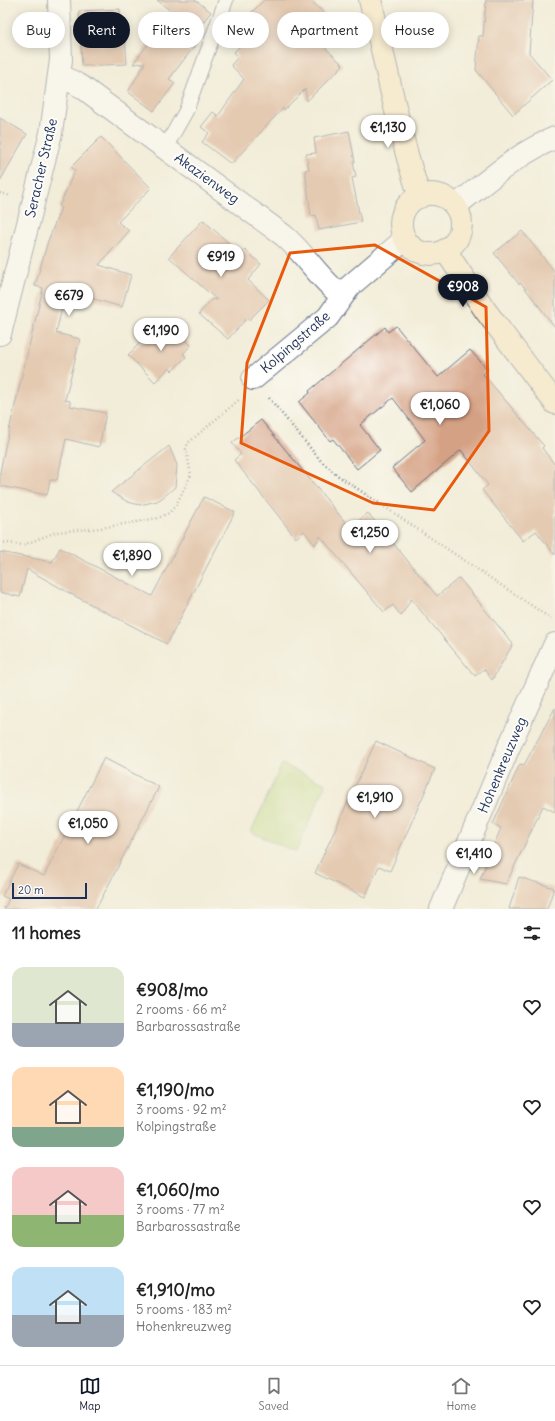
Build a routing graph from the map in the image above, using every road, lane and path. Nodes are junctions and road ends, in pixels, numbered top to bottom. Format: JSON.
{"nodes":[{"id":1,"x":59,"y":0,"type":"edge"},
{"id":2,"x":226,"y":0,"type":"edge"},
{"id":3,"x":370,"y":0,"type":"edge"},
{"id":4,"x":60,"y":75,"type":"junction"},
{"id":5,"x":555,"y":138,"type":"edge"},
{"id":6,"x":165,"y":148,"type":"junction"},
{"id":7,"x":420,"y":196,"type":"junction"},
{"id":8,"x":454,"y":206,"type":"junction"},
{"id":9,"x":405,"y":239,"type":"junction"},
{"id":10,"x":445,"y":250,"type":"junction"},
{"id":11,"x":342,"y":296,"type":"junction"},
{"id":12,"x":0,"y":334,"type":"edge"},
{"id":13,"x":253,"y":378,"type":"junction"},
{"id":14,"x":555,"y":403,"type":"edge"},
{"id":15,"x":0,"y":542,"type":"edge"},
{"id":16,"x":555,"y":621,"type":"edge"},
{"id":17,"x":555,"y":644,"type":"edge"},
{"id":18,"x":441,"y":909,"type":"edge"}],
"edges":[{"from":1,"to":4,"type":"street","name":"Seracher Straße"},
{"from":2,"to":6,"type":"lane"},
{"from":3,"to":7,"type":"street"},
{"from":4,"to":6,"type":"street","name":"Akazienweg"},
{"from":4,"to":12,"type":"street","name":"Seracher Straße"},
{"from":5,"to":8,"type":"street"},
{"from":6,"to":11,"type":"street","name":"Akazienweg"},
{"from":7,"to":8,"type":"street"},
{"from":7,"to":9,"type":"street"},
{"from":8,"to":10,"type":"street"},
{"from":9,"to":10,"type":"street"},
{"from":9,"to":11,"type":"street","name":"Kolpingstraße"},
{"from":10,"to":14,"type":"street"},
{"from":11,"to":13,"type":"street","name":"Kolpingstraße"},
{"from":13,"to":15,"type":"path"},
{"from":13,"to":16,"type":"path"},
{"from":17,"to":18,"type":"street","name":"Hohenkreuzweg"}]}
